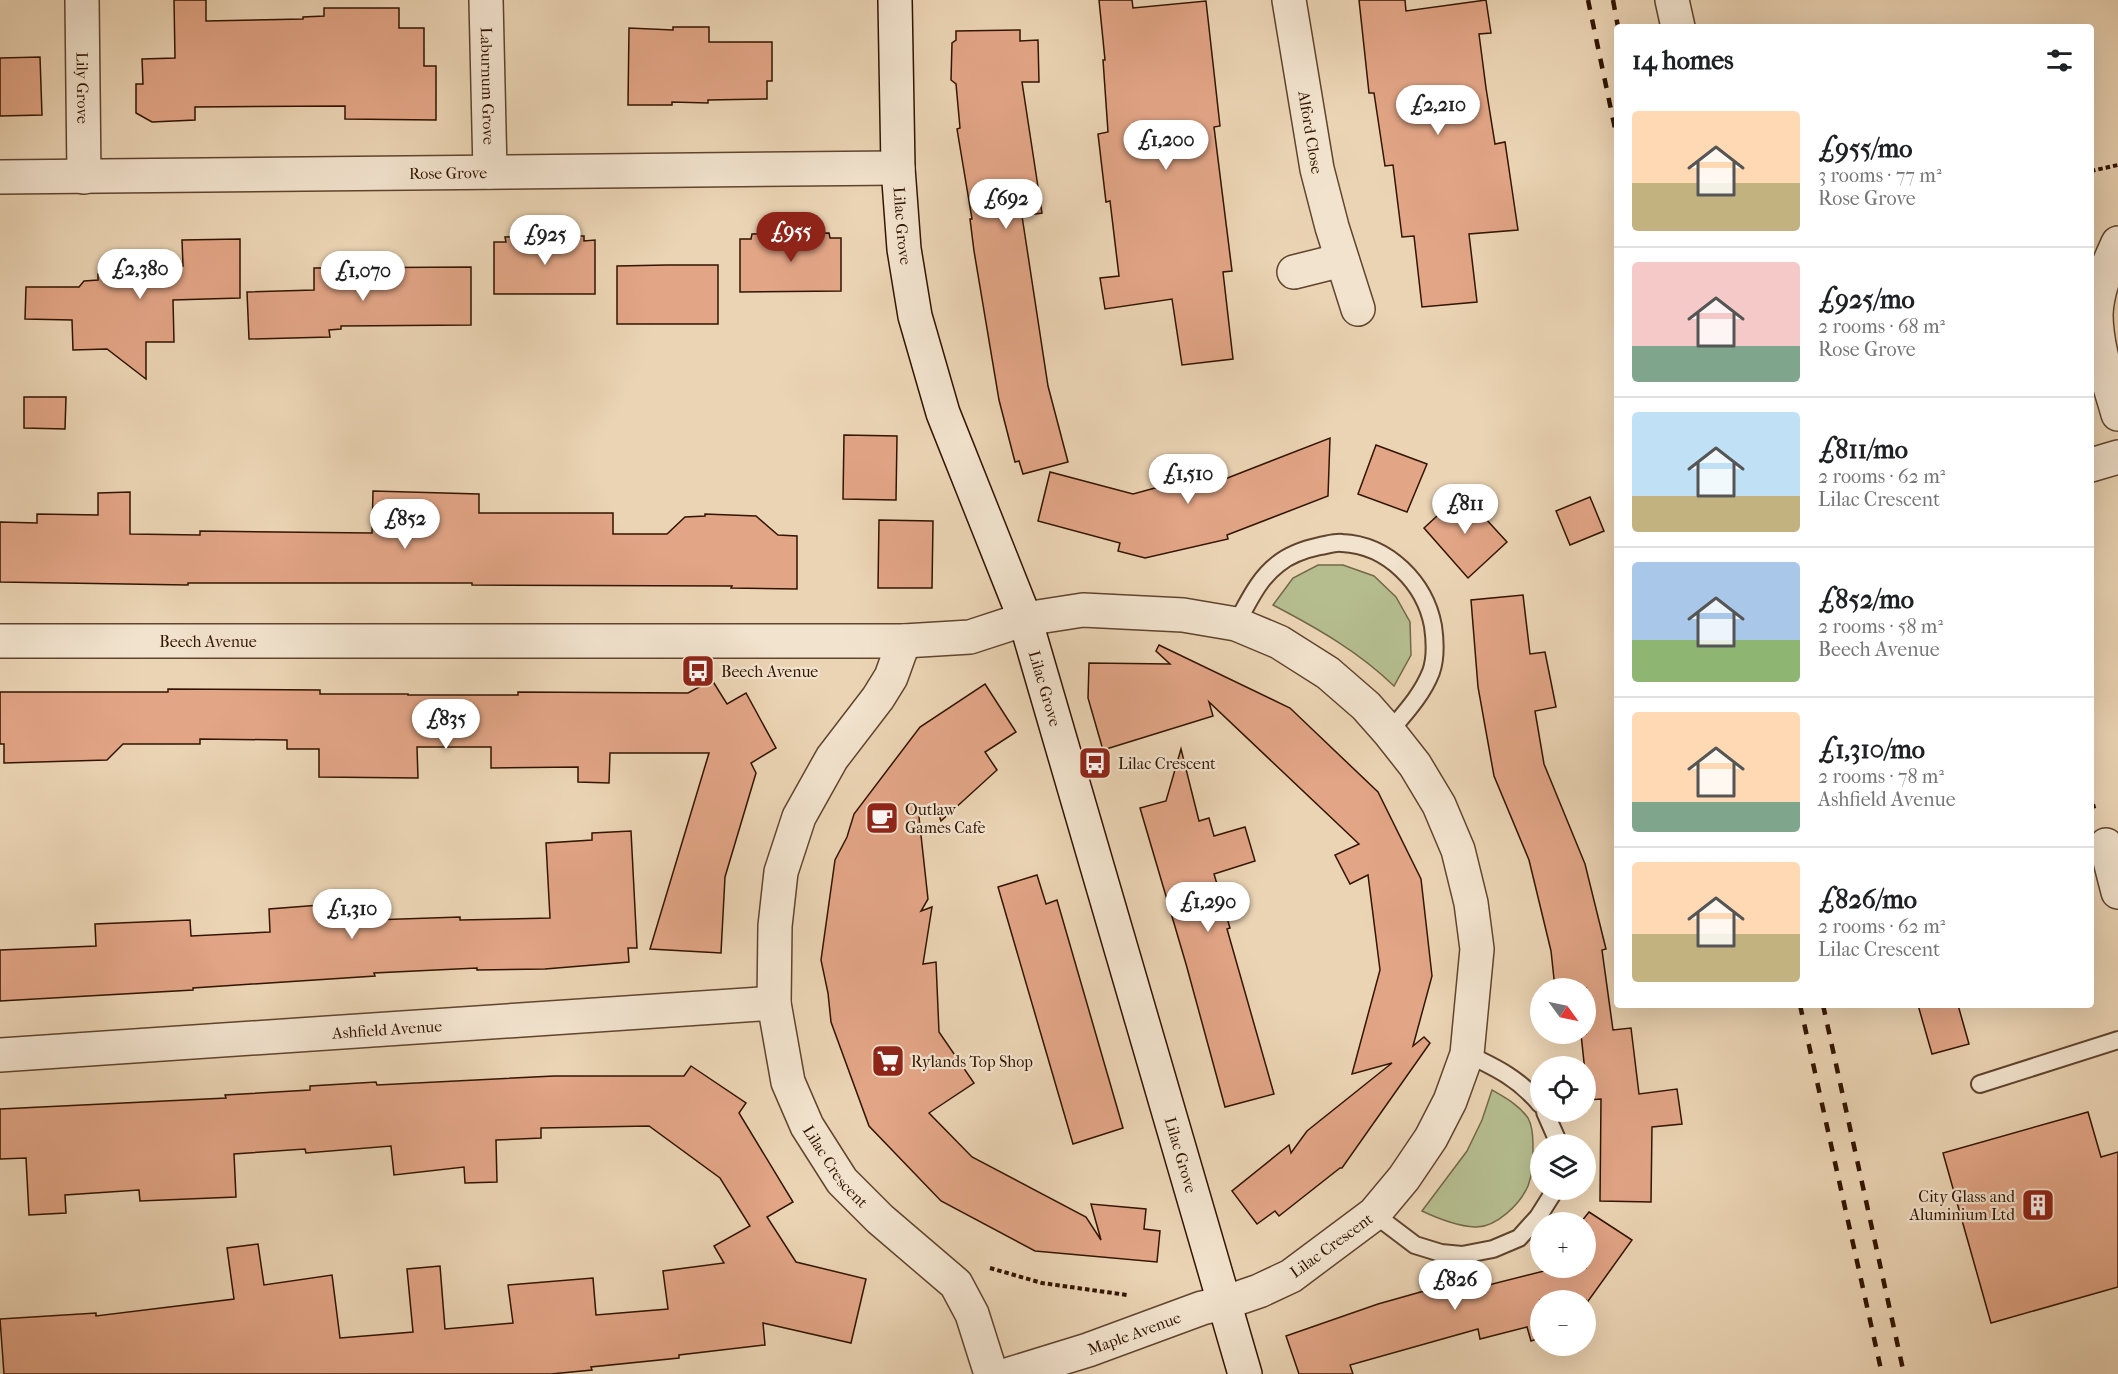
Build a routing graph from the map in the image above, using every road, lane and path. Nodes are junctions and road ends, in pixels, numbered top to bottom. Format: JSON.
{"nodes":[{"id":1,"x":81,"y":0,"type":"edge"},
{"id":2,"x":486,"y":0,"type":"edge"},
{"id":3,"x":895,"y":0,"type":"edge"},
{"id":4,"x":1289,"y":0,"type":"edge"},
{"id":5,"x":1672,"y":0,"type":"edge"},
{"id":6,"x":1677,"y":24,"type":"edge"},
{"id":7,"x":2118,"y":165,"type":"edge"},
{"id":8,"x":898,"y":168,"type":"junction"},
{"id":9,"x":2094,"y":170,"type":"edge"},
{"id":10,"x":490,"y":172,"type":"junction"},
{"id":11,"x":0,"y":177,"type":"edge"},
{"id":12,"x":84,"y":177,"type":"junction"},
{"id":13,"x":2118,"y":243,"type":"edge"},
{"id":14,"x":1342,"y":260,"type":"junction"},
{"id":15,"x":1294,"y":272,"type":"dead end"},
{"id":16,"x":1358,"y":309,"type":"dead end"},
{"id":17,"x":2118,"y":414,"type":"edge"},
{"id":18,"x":2118,"y":457,"type":"edge"},
{"id":19,"x":2094,"y":464,"type":"edge"},
{"id":20,"x":1025,"y":620,"type":"junction"},
{"id":21,"x":1236,"y":624,"type":"junction"},
{"id":22,"x":0,"y":641,"type":"edge"},
{"id":23,"x":904,"y":641,"type":"junction"},
{"id":24,"x":1389,"y":732,"type":"junction"},
{"id":25,"x":2106,"y":845,"type":"dead end"},
{"id":26,"x":2118,"y":892,"type":"edge"},
{"id":27,"x":774,"y":1003,"type":"junction"},
{"id":28,"x":2118,"y":1040,"type":"edge"},
{"id":29,"x":1467,"y":1054,"type":"junction"},
{"id":30,"x":0,"y":1055,"type":"edge"},
{"id":31,"x":1980,"y":1084,"type":"dead end"},
{"id":32,"x":1530,"y":1092,"type":"edge"},
{"id":33,"x":1549,"y":1200,"type":"edge"},
{"id":34,"x":1374,"y":1214,"type":"junction"},
{"id":35,"x":984,"y":1266,"type":"dead end"},
{"id":36,"x":1137,"y":1296,"type":"dead end"},
{"id":37,"x":1224,"y":1303,"type":"junction"},
{"id":38,"x":991,"y":1374,"type":"edge"},
{"id":39,"x":1010,"y":1374,"type":"edge"},
{"id":40,"x":1245,"y":1374,"type":"edge"}],
"edges":[{"from":1,"to":12,"type":"street","name":"Lily Grove"},
{"from":2,"to":10,"type":"street","name":"Laburnum Grove"},
{"from":3,"to":8,"type":"street","name":"Lilac Grove"},
{"from":4,"to":14,"type":"street","name":"Alford Close"},
{"from":5,"to":6,"type":"street"},
{"from":7,"to":9,"type":"path"},
{"from":8,"to":10,"type":"street","name":"Rose Grove"},
{"from":8,"to":20,"type":"street","name":"Lilac Grove"},
{"from":10,"to":12,"type":"street","name":"Rose Grove"},
{"from":11,"to":12,"type":"street","name":"Rose Grove"},
{"from":13,"to":17,"type":"street"},
{"from":14,"to":15,"type":"street"},
{"from":14,"to":16,"type":"street","name":"Alford Close"},
{"from":18,"to":19,"type":"street"},
{"from":20,"to":21,"type":"street","name":"Lilac Crescent"},
{"from":20,"to":23,"type":"street","name":"Beech Avenue"},
{"from":20,"to":37,"type":"street","name":"Lilac Grove"},
{"from":21,"to":24,"type":"street","name":"Lilac Crescent"},
{"from":21,"to":24,"type":"lane"},
{"from":22,"to":23,"type":"street","name":"Beech Avenue"},
{"from":23,"to":27,"type":"street","name":"Lilac Crescent"},
{"from":24,"to":29,"type":"street","name":"Lilac Crescent"},
{"from":25,"to":26,"type":"street"},
{"from":27,"to":30,"type":"street","name":"Ashfield Avenue"},
{"from":27,"to":38,"type":"street","name":"Lilac Crescent"},
{"from":28,"to":31,"type":"lane"},
{"from":29,"to":32,"type":"lane"},
{"from":29,"to":34,"type":"street","name":"Lilac Crescent"},
{"from":33,"to":34,"type":"lane"},
{"from":34,"to":37,"type":"street","name":"Lilac Crescent"},
{"from":35,"to":36,"type":"path"},
{"from":37,"to":39,"type":"street","name":"Maple Avenue"},
{"from":37,"to":40,"type":"street","name":"Lilac Grove"}]}
